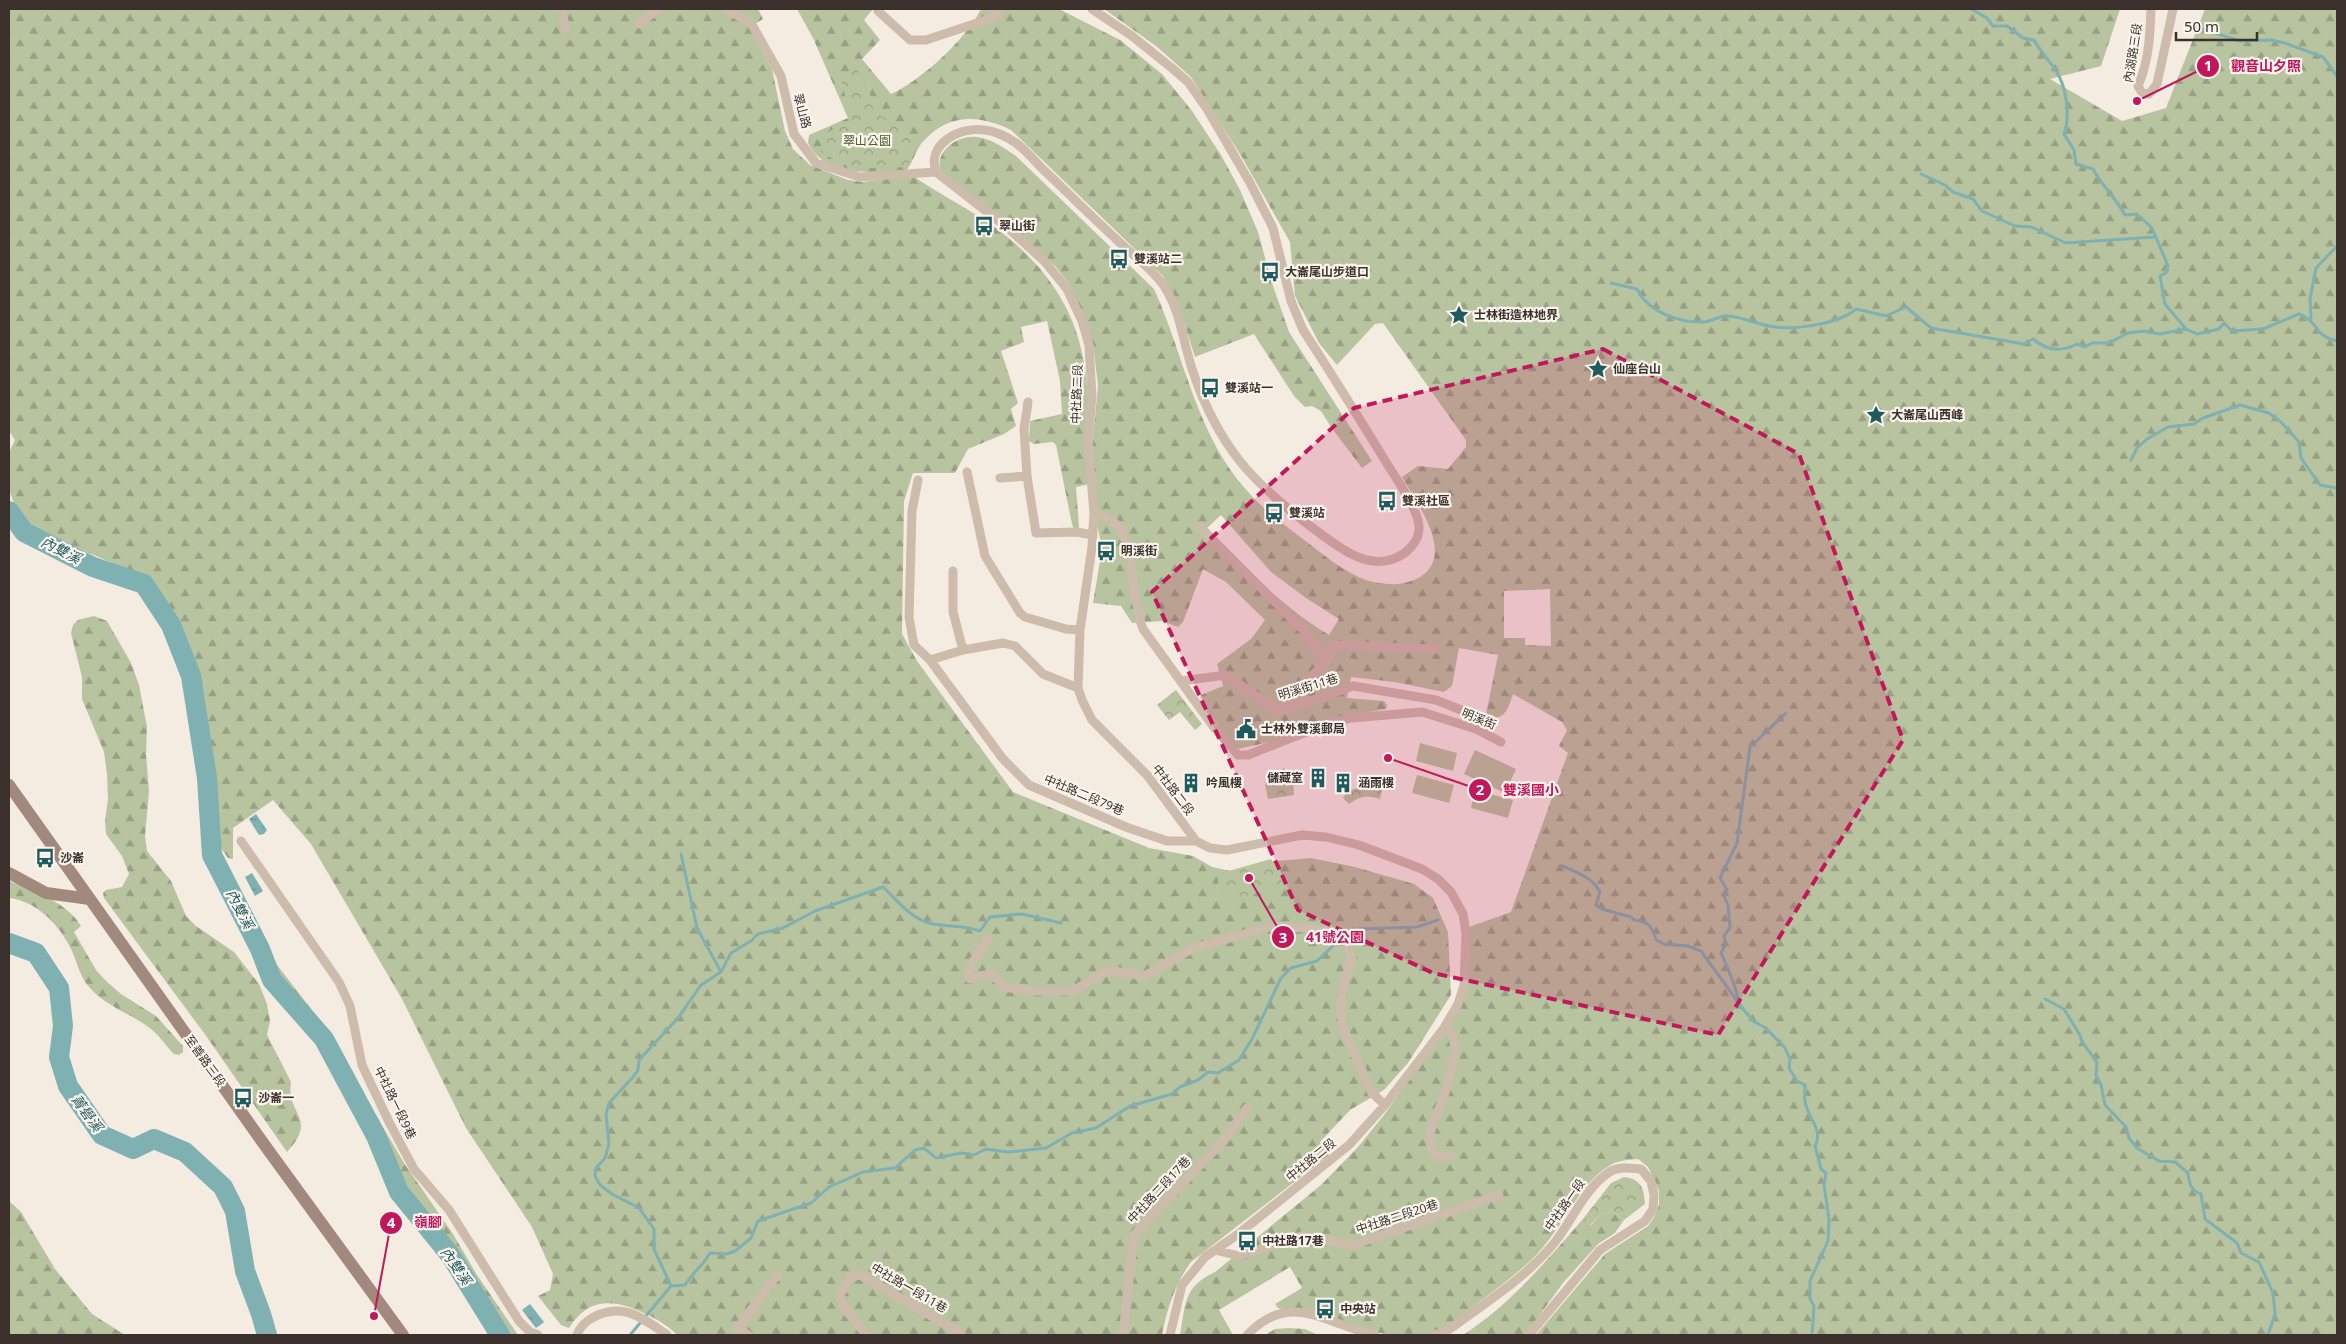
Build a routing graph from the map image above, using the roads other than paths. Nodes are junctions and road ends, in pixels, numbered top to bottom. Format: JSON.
{"nodes":[{"id":1,"x":562,"y":9,"type":"edge"},
{"id":2,"x":658,"y":9,"type":"edge"},
{"id":3,"x":717,"y":9,"type":"edge"},
{"id":4,"x":994,"y":9,"type":"edge"},
{"id":5,"x":1092,"y":9,"type":"edge"},
{"id":6,"x":2151,"y":9,"type":"edge"},
{"id":7,"x":2173,"y":9,"type":"edge"},
{"id":8,"x":730,"y":11,"type":"edge"},
{"id":9,"x":878,"y":11,"type":"dead end"},
{"id":10,"x":639,"y":24,"type":"dead end"},
{"id":11,"x":565,"y":28,"type":"dead end"},
{"id":12,"x":936,"y":172,"type":"junction"},
{"id":13,"x":1028,"y":402,"type":"dead end"},
{"id":14,"x":967,"y":472,"type":"dead end"},
{"id":15,"x":1027,"y":476,"type":"junction"},
{"id":16,"x":1000,"y":478,"type":"dead end"},
{"id":17,"x":918,"y":480,"type":"dead end"},
{"id":18,"x":1094,"y":514,"type":"junction"},
{"id":19,"x":1199,"y":526,"type":"dead end"},
{"id":20,"x":1093,"y":535,"type":"junction"},
{"id":21,"x":953,"y":571,"type":"dead end"},
{"id":22,"x":1080,"y":630,"type":"junction"},
{"id":23,"x":963,"y":650,"type":"junction"},
{"id":24,"x":1435,"y":650,"type":"dead end"},
{"id":25,"x":930,"y":660,"type":"junction"},
{"id":26,"x":1326,"y":660,"type":"junction"},
{"id":27,"x":1181,"y":681,"type":"junction"},
{"id":28,"x":1078,"y":688,"type":"junction"},
{"id":29,"x":1280,"y":712,"type":"junction"},
{"id":30,"x":1480,"y":717,"type":"dead end"},
{"id":31,"x":1501,"y":742,"type":"dead end"},
{"id":32,"x":9,"y":785,"type":"edge"},
{"id":33,"x":240,"y":841,"type":"dead end"},
{"id":34,"x":1196,"y":841,"type":"junction"},
{"id":35,"x":9,"y":874,"type":"edge"},
{"id":36,"x":90,"y":900,"type":"junction"},
{"id":37,"x":988,"y":938,"type":"dead end"},
{"id":38,"x":1444,"y":1028,"type":"junction"},
{"id":39,"x":1385,"y":1105,"type":"junction"},
{"id":40,"x":1247,"y":1108,"type":"dead end"},
{"id":41,"x":1452,"y":1156,"type":"dead end"},
{"id":42,"x":1499,"y":1195,"type":"dead end"},
{"id":43,"x":1215,"y":1250,"type":"junction"},
{"id":44,"x":777,"y":1275,"type":"dead end"},
{"id":45,"x":404,"y":1335,"type":"edge"},
{"id":46,"x":538,"y":1335,"type":"edge"},
{"id":47,"x":577,"y":1335,"type":"edge"},
{"id":48,"x":667,"y":1335,"type":"edge"},
{"id":49,"x":748,"y":1335,"type":"edge"},
{"id":50,"x":867,"y":1335,"type":"edge"},
{"id":51,"x":961,"y":1335,"type":"edge"},
{"id":52,"x":1123,"y":1335,"type":"edge"},
{"id":53,"x":1170,"y":1335,"type":"edge"},
{"id":54,"x":1247,"y":1335,"type":"edge"},
{"id":55,"x":1374,"y":1335,"type":"edge"},
{"id":56,"x":1435,"y":1335,"type":"edge"},
{"id":57,"x":1529,"y":1335,"type":"edge"}],
"edges":[{"from":1,"to":11,"type":"street"},
{"from":2,"to":10,"type":"street"},
{"from":3,"to":8,"type":"street","name":"翠山路"},
{"from":4,"to":9,"type":"street"},
{"from":5,"to":12,"type":"street"},
{"from":6,"to":7,"type":"street","name":"內湖路三段"},
{"from":8,"to":12,"type":"street","name":"翠山路"},
{"from":12,"to":18,"type":"street","name":"中社路二段"},
{"from":13,"to":15,"type":"street"},
{"from":14,"to":22,"type":"street"},
{"from":15,"to":16,"type":"street"},
{"from":15,"to":20,"type":"street"},
{"from":17,"to":25,"type":"street","name":"中社路二段79巷"},
{"from":18,"to":20,"type":"street","name":"中社路二段"},
{"from":18,"to":27,"type":"street","name":"明溪街"},
{"from":19,"to":26,"type":"street"},
{"from":20,"to":22,"type":"street","name":"中社路二段"},
{"from":21,"to":23,"type":"street"},
{"from":22,"to":28,"type":"street","name":"中社路二段"},
{"from":23,"to":25,"type":"street"},
{"from":23,"to":28,"type":"street"},
{"from":24,"to":26,"type":"street"},
{"from":25,"to":34,"type":"street","name":"中社路二段79巷"},
{"from":26,"to":29,"type":"street"},
{"from":27,"to":29,"type":"street","name":"明溪街11巷"},
{"from":27,"to":31,"type":"street","name":"明溪街"},
{"from":28,"to":34,"type":"street","name":"中社路二段"},
{"from":29,"to":30,"type":"street","name":"明溪街11巷"},
{"from":32,"to":36,"type":"street","name":"至善路三段"},
{"from":33,"to":46,"type":"street","name":"中社路一段9巷"},
{"from":34,"to":38,"type":"street","name":"中社路二段"},
{"from":35,"to":36,"type":"street"},
{"from":36,"to":45,"type":"street","name":"至善路三段"},
{"from":37,"to":39,"type":"street"},
{"from":38,"to":39,"type":"street","name":"中社路二段"},
{"from":38,"to":41,"type":"street"},
{"from":39,"to":43,"type":"street","name":"中社路二段"},
{"from":40,"to":52,"type":"street","name":"中社路二段17巷"},
{"from":42,"to":43,"type":"street","name":"中社路二段20巷"},
{"from":43,"to":53,"type":"street","name":"中社路二段"},
{"from":44,"to":49,"type":"street"},
{"from":47,"to":48,"type":"street"},
{"from":50,"to":51,"type":"street","name":"中社路一段11巷"},
{"from":54,"to":55,"type":"street"},
{"from":56,"to":57,"type":"street","name":"中社路一段"}]}
